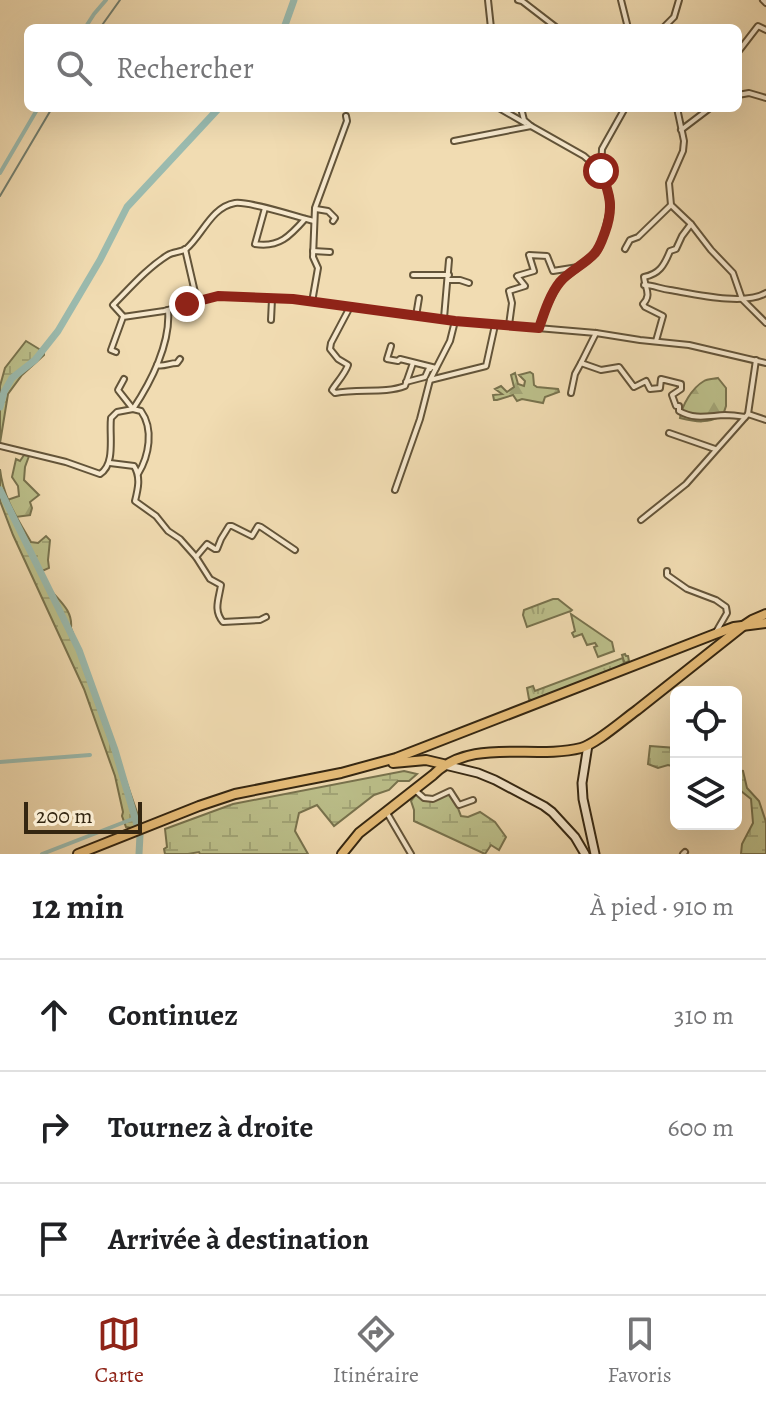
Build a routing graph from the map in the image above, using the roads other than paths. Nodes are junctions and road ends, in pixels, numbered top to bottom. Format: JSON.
{"nodes":[{"id":1,"x":488,"y":0,"type":"edge"},
{"id":2,"x":518,"y":0,"type":"edge"},
{"id":3,"x":621,"y":0,"type":"edge"},
{"id":4,"x":679,"y":0,"type":"edge"},
{"id":5,"x":491,"y":24,"type":"edge"},
{"id":6,"x":552,"y":24,"type":"edge"},
{"id":7,"x":627,"y":24,"type":"edge"},
{"id":8,"x":667,"y":24,"type":"edge"},
{"id":9,"x":766,"y":30,"type":"edge"},
{"id":10,"x":742,"y":47,"type":"edge"},
{"id":11,"x":742,"y":94,"type":"edge"},
{"id":12,"x":766,"y":98,"type":"edge"},
{"id":13,"x":506,"y":112,"type":"edge"},
{"id":14,"x":522,"y":112,"type":"edge"},
{"id":15,"x":624,"y":112,"type":"edge"},
{"id":16,"x":678,"y":112,"type":"edge"},
{"id":17,"x":705,"y":112,"type":"edge"},
{"id":18,"x":346,"y":116,"type":"dead end"},
{"id":19,"x":531,"y":126,"type":"junction"},
{"id":20,"x":681,"y":130,"type":"junction"},
{"id":21,"x":454,"y":141,"type":"dead end"},
{"id":22,"x":601,"y":171,"type":"junction"},
{"id":23,"x":671,"y":205,"type":"junction"},
{"id":24,"x":265,"y":208,"type":"junction"},
{"id":25,"x":315,"y":208,"type":"junction"},
{"id":26,"x":305,"y":219,"type":"junction"},
{"id":27,"x":314,"y":221,"type":"junction"},
{"id":28,"x":333,"y":221,"type":"dead end"},
{"id":29,"x":691,"y":224,"type":"junction"},
{"id":30,"x":185,"y":249,"type":"junction"},
{"id":31,"x":625,"y":249,"type":"dead end"},
{"id":32,"x":313,"y":251,"type":"junction"},
{"id":33,"x":330,"y":252,"type":"dead end"},
{"id":34,"x":449,"y":260,"type":"dead end"},
{"id":35,"x":578,"y":267,"type":"junction"},
{"id":36,"x":413,"y":275,"type":"dead end"},
{"id":37,"x":449,"y":277,"type":"junction"},
{"id":38,"x":469,"y":283,"type":"dead end"},
{"id":39,"x":644,"y":285,"type":"junction"},
{"id":40,"x":766,"y":293,"type":"edge"},
{"id":41,"x":419,"y":298,"type":"dead end"},
{"id":42,"x":272,"y":299,"type":"junction"},
{"id":43,"x":742,"y":299,"type":"junction"},
{"id":44,"x":197,"y":302,"type":"junction"},
{"id":45,"x":312,"y":302,"type":"junction"},
{"id":46,"x":350,"y":307,"type":"junction"},
{"id":47,"x":168,"y":310,"type":"junction"},
{"id":48,"x":416,"y":316,"type":"junction"},
{"id":49,"x":123,"y":317,"type":"junction"},
{"id":50,"x":443,"y":319,"type":"junction"},
{"id":51,"x":271,"y":320,"type":"dead end"},
{"id":52,"x":455,"y":321,"type":"junction"},
{"id":53,"x":766,"y":323,"type":"edge"},
{"id":54,"x":495,"y":325,"type":"junction"},
{"id":55,"x":509,"y":325,"type":"junction"},
{"id":56,"x":539,"y":328,"type":"junction"},
{"id":57,"x":596,"y":333,"type":"junction"},
{"id":58,"x":656,"y":342,"type":"junction"},
{"id":59,"x":391,"y":346,"type":"dead end"},
{"id":60,"x":116,"y":352,"type":"dead end"},
{"id":61,"x":180,"y":359,"type":"dead end"},
{"id":62,"x":756,"y":360,"type":"junction"},
{"id":63,"x":413,"y":363,"type":"junction"},
{"id":64,"x":581,"y":363,"type":"junction"},
{"id":65,"x":766,"y":363,"type":"edge"},
{"id":66,"x":156,"y":365,"type":"junction"},
{"id":67,"x":436,"y":368,"type":"junction"},
{"id":68,"x":124,"y":379,"type":"dead end"},
{"id":69,"x":430,"y":380,"type":"junction"},
{"id":70,"x":406,"y":382,"type":"junction"},
{"id":71,"x":571,"y":393,"type":"dead end"},
{"id":72,"x":133,"y":409,"type":"junction"},
{"id":73,"x":746,"y":415,"type":"junction"},
{"id":74,"x":766,"y":420,"type":"edge"},
{"id":75,"x":669,"y":433,"type":"dead end"},
{"id":76,"x":0,"y":446,"type":"edge"},
{"id":77,"x":716,"y":450,"type":"junction"},
{"id":78,"x":110,"y":463,"type":"junction"},
{"id":79,"x":138,"y":474,"type":"junction"},
{"id":80,"x":395,"y":490,"type":"dead end"},
{"id":81,"x":641,"y":520,"type":"dead end"},
{"id":82,"x":295,"y":550,"type":"dead end"},
{"id":83,"x":196,"y":557,"type":"junction"},
{"id":84,"x":667,"y":571,"type":"dead end"},
{"id":85,"x":766,"y":614,"type":"edge"},
{"id":86,"x":266,"y":617,"type":"dead end"},
{"id":87,"x":766,"y":623,"type":"edge"},
{"id":88,"x":743,"y":626,"type":"junction"},
{"id":89,"x":715,"y":634,"type":"junction"},
{"id":90,"x":714,"y":649,"type":"junction"},
{"id":91,"x":588,"y":745,"type":"junction"},
{"id":92,"x":443,"y":764,"type":"junction"},
{"id":93,"x":371,"y":766,"type":"junction"},
{"id":94,"x":415,"y":789,"type":"junction"},
{"id":95,"x":473,"y":800,"type":"dead end"},
{"id":96,"x":385,"y":811,"type":"junction"},
{"id":97,"x":78,"y":854,"type":"edge"},
{"id":98,"x":342,"y":854,"type":"edge"},
{"id":99,"x":411,"y":854,"type":"edge"},
{"id":100,"x":585,"y":854,"type":"edge"},
{"id":101,"x":595,"y":854,"type":"edge"}],
"edges":[{"from":1,"to":5,"type":"street"},
{"from":2,"to":6,"type":"street"},
{"from":3,"to":7,"type":"street"},
{"from":4,"to":8,"type":"street"},
{"from":9,"to":10,"type":"street"},
{"from":11,"to":12,"type":"street"},
{"from":13,"to":19,"type":"street"},
{"from":14,"to":19,"type":"street"},
{"from":15,"to":22,"type":"street"},
{"from":16,"to":20,"type":"street"},
{"from":17,"to":20,"type":"street"},
{"from":18,"to":25,"type":"street"},
{"from":19,"to":21,"type":"street"},
{"from":19,"to":22,"type":"street"},
{"from":20,"to":23,"type":"street"},
{"from":22,"to":35,"type":"street"},
{"from":23,"to":29,"type":"street"},
{"from":23,"to":31,"type":"street"},
{"from":24,"to":26,"type":"street"},
{"from":24,"to":26,"type":"street"},
{"from":24,"to":30,"type":"street"},
{"from":25,"to":27,"type":"street"},
{"from":25,"to":28,"type":"street"},
{"from":26,"to":27,"type":"street"},
{"from":27,"to":32,"type":"street"},
{"from":29,"to":39,"type":"street"},
{"from":29,"to":43,"type":"street"},
{"from":30,"to":44,"type":"street"},
{"from":30,"to":49,"type":"street"},
{"from":32,"to":33,"type":"street"},
{"from":32,"to":45,"type":"street"},
{"from":34,"to":37,"type":"street"},
{"from":35,"to":55,"type":"street"},
{"from":35,"to":56,"type":"street"},
{"from":36,"to":37,"type":"street"},
{"from":37,"to":38,"type":"street"},
{"from":37,"to":50,"type":"street"},
{"from":39,"to":43,"type":"street"},
{"from":39,"to":58,"type":"street"},
{"from":40,"to":43,"type":"street"},
{"from":41,"to":48,"type":"street"},
{"from":42,"to":44,"type":"street"},
{"from":42,"to":45,"type":"street"},
{"from":42,"to":51,"type":"street"},
{"from":43,"to":53,"type":"street"},
{"from":44,"to":47,"type":"street"},
{"from":45,"to":46,"type":"street"},
{"from":46,"to":48,"type":"street"},
{"from":46,"to":70,"type":"street"},
{"from":47,"to":49,"type":"street"},
{"from":47,"to":66,"type":"street"},
{"from":48,"to":50,"type":"street"},
{"from":49,"to":60,"type":"street"},
{"from":50,"to":52,"type":"street"},
{"from":52,"to":54,"type":"street"},
{"from":52,"to":67,"type":"street"},
{"from":54,"to":55,"type":"street"},
{"from":54,"to":69,"type":"street"},
{"from":55,"to":56,"type":"street"},
{"from":56,"to":57,"type":"street"},
{"from":57,"to":58,"type":"street"},
{"from":57,"to":64,"type":"street"},
{"from":58,"to":62,"type":"street"},
{"from":59,"to":63,"type":"street"},
{"from":61,"to":66,"type":"street"},
{"from":62,"to":65,"type":"street"},
{"from":62,"to":73,"type":"street"},
{"from":63,"to":67,"type":"street"},
{"from":63,"to":70,"type":"street"},
{"from":64,"to":71,"type":"street"},
{"from":64,"to":73,"type":"street"},
{"from":66,"to":72,"type":"street"},
{"from":67,"to":69,"type":"street"},
{"from":67,"to":70,"type":"street"},
{"from":68,"to":72,"type":"street"},
{"from":69,"to":80,"type":"street"},
{"from":72,"to":78,"type":"street"},
{"from":72,"to":79,"type":"street"},
{"from":73,"to":74,"type":"street"},
{"from":73,"to":77,"type":"street"},
{"from":75,"to":77,"type":"street"},
{"from":76,"to":78,"type":"street"},
{"from":77,"to":81,"type":"street"},
{"from":78,"to":79,"type":"street"},
{"from":79,"to":83,"type":"street"},
{"from":82,"to":83,"type":"street"},
{"from":83,"to":86,"type":"street"},
{"from":84,"to":89,"type":"street"},
{"from":85,"to":88,"type":"main road"},
{"from":85,"to":89,"type":"main road"},
{"from":87,"to":88,"type":"main road"},
{"from":87,"to":90,"type":"main road"},
{"from":88,"to":89,"type":"main road"},
{"from":88,"to":90,"type":"main road"},
{"from":89,"to":93,"type":"main road"},
{"from":90,"to":91,"type":"main road"},
{"from":91,"to":92,"type":"main road"},
{"from":91,"to":101,"type":"street"},
{"from":92,"to":93,"type":"main road"},
{"from":92,"to":94,"type":"main road"},
{"from":92,"to":100,"type":"street"},
{"from":93,"to":97,"type":"main road"},
{"from":94,"to":95,"type":"street"},
{"from":94,"to":96,"type":"main road"},
{"from":96,"to":98,"type":"main road"},
{"from":96,"to":99,"type":"street"}]}
